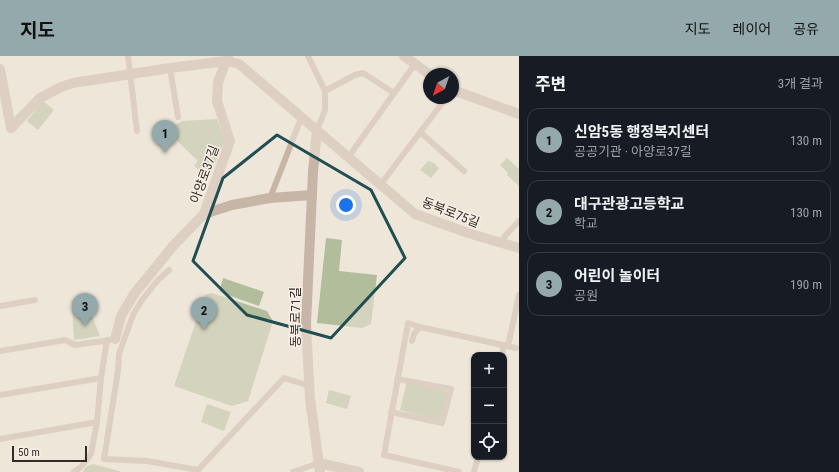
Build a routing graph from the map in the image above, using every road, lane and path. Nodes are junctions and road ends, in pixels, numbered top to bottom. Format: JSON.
{"nodes":[{"id":1,"x":128,"y":56,"type":"edge"},
{"id":2,"x":308,"y":56,"type":"edge"},
{"id":3,"x":404,"y":56,"type":"edge"},
{"id":4,"x":228,"y":58,"type":"edge"},
{"id":5,"x":415,"y":64,"type":"junction"},
{"id":6,"x":170,"y":68,"type":"junction"},
{"id":7,"x":0,"y":69,"type":"edge"},
{"id":8,"x":423,"y":70,"type":"edge"},
{"id":9,"x":131,"y":75,"type":"junction"},
{"id":10,"x":325,"y":92,"type":"junction"},
{"id":11,"x":459,"y":92,"type":"edge"},
{"id":12,"x":394,"y":93,"type":"junction"},
{"id":13,"x":442,"y":104,"type":"edge"},
{"id":14,"x":519,"y":114,"type":"edge"},
{"id":15,"x":302,"y":116,"type":"junction"},
{"id":16,"x":178,"y":118,"type":"dead end"},
{"id":17,"x":317,"y":130,"type":"junction"},
{"id":18,"x":137,"y":131,"type":"dead end"},
{"id":19,"x":420,"y":132,"type":"junction"},
{"id":20,"x":349,"y":156,"type":"junction"},
{"id":21,"x":464,"y":171,"type":"dead end"},
{"id":22,"x":381,"y":184,"type":"junction"},
{"id":23,"x":312,"y":195,"type":"junction"},
{"id":24,"x":270,"y":198,"type":"junction"},
{"id":25,"x":204,"y":214,"type":"junction"},
{"id":26,"x":519,"y":221,"type":"edge"},
{"id":27,"x":502,"y":244,"type":"junction"},
{"id":28,"x":519,"y":248,"type":"edge"},
{"id":29,"x":169,"y":270,"type":"dead end"},
{"id":30,"x":519,"y":294,"type":"edge"},
{"id":31,"x":36,"y":300,"type":"dead end"},
{"id":32,"x":0,"y":306,"type":"edge"},
{"id":33,"x":420,"y":327,"type":"junction"},
{"id":34,"x":111,"y":340,"type":"junction"},
{"id":35,"x":412,"y":341,"type":"dead end"},
{"id":36,"x":506,"y":346,"type":"junction"},
{"id":37,"x":516,"y":348,"type":"dead end"},
{"id":38,"x":0,"y":351,"type":"edge"},
{"id":39,"x":503,"y":352,"type":"edge"},
{"id":40,"x":102,"y":378,"type":"junction"},
{"id":41,"x":397,"y":379,"type":"junction"},
{"id":42,"x":310,"y":386,"type":"junction"},
{"id":43,"x":0,"y":395,"type":"edge"},
{"id":44,"x":391,"y":412,"type":"junction"},
{"id":45,"x":97,"y":422,"type":"junction"},
{"id":46,"x":0,"y":439,"type":"edge"},
{"id":47,"x":477,"y":460,"type":"edge"},
{"id":48,"x":320,"y":467,"type":"edge"},
{"id":49,"x":74,"y":472,"type":"edge"},
{"id":50,"x":293,"y":472,"type":"edge"},
{"id":51,"x":359,"y":472,"type":"edge"},
{"id":52,"x":459,"y":472,"type":"edge"},
{"id":53,"x":474,"y":472,"type":"edge"}],
"edges":[{"from":1,"to":9,"type":"lane"},
{"from":2,"to":10,"type":"lane"},
{"from":3,"to":5,"type":"street"},
{"from":4,"to":6,"type":"street"},
{"from":4,"to":15,"type":"street","name":"동북로75길"},
{"from":4,"to":25,"type":"street","name":"아양로37길"},
{"from":5,"to":8,"type":"street"},
{"from":5,"to":12,"type":"lane"},
{"from":6,"to":9,"type":"street"},
{"from":6,"to":16,"type":"lane"},
{"from":7,"to":9,"type":"street"},
{"from":9,"to":18,"type":"lane"},
{"from":10,"to":12,"type":"lane"},
{"from":10,"to":17,"type":"lane"},
{"from":11,"to":14,"type":"street"},
{"from":12,"to":20,"type":"lane"},
{"from":13,"to":19,"type":"lane"},
{"from":15,"to":17,"type":"street","name":"동북로75길"},
{"from":15,"to":24,"type":"lane"},
{"from":17,"to":20,"type":"street","name":"동북로75길"},
{"from":17,"to":23,"type":"street","name":"동북로71길"},
{"from":19,"to":21,"type":"lane"},
{"from":19,"to":22,"type":"lane"},
{"from":20,"to":22,"type":"street","name":"동북로75길"},
{"from":22,"to":27,"type":"street","name":"동북로75길"},
{"from":23,"to":24,"type":"street","name":"아양로37길"},
{"from":23,"to":42,"type":"street","name":"동북로71길"},
{"from":24,"to":25,"type":"street","name":"아양로37길"},
{"from":25,"to":34,"type":"street"},
{"from":26,"to":27,"type":"lane"},
{"from":27,"to":28,"type":"street","name":"동북로75길"},
{"from":29,"to":42,"type":"lane"},
{"from":30,"to":36,"type":"lane"},
{"from":31,"to":32,"type":"lane"},
{"from":33,"to":35,"type":"lane"},
{"from":33,"to":36,"type":"lane"},
{"from":33,"to":41,"type":"lane"},
{"from":34,"to":38,"type":"lane"},
{"from":34,"to":40,"type":"lane"},
{"from":36,"to":37,"type":"lane"},
{"from":36,"to":39,"type":"lane"},
{"from":40,"to":43,"type":"lane"},
{"from":40,"to":45,"type":"lane"},
{"from":41,"to":44,"type":"lane"},
{"from":41,"to":44,"type":"lane"},
{"from":42,"to":48,"type":"street","name":"동북로71길"},
{"from":44,"to":52,"type":"lane"},
{"from":45,"to":46,"type":"lane"},
{"from":45,"to":49,"type":"lane"},
{"from":47,"to":53,"type":"lane"},
{"from":48,"to":50,"type":"lane"},
{"from":48,"to":51,"type":"street"}]}
